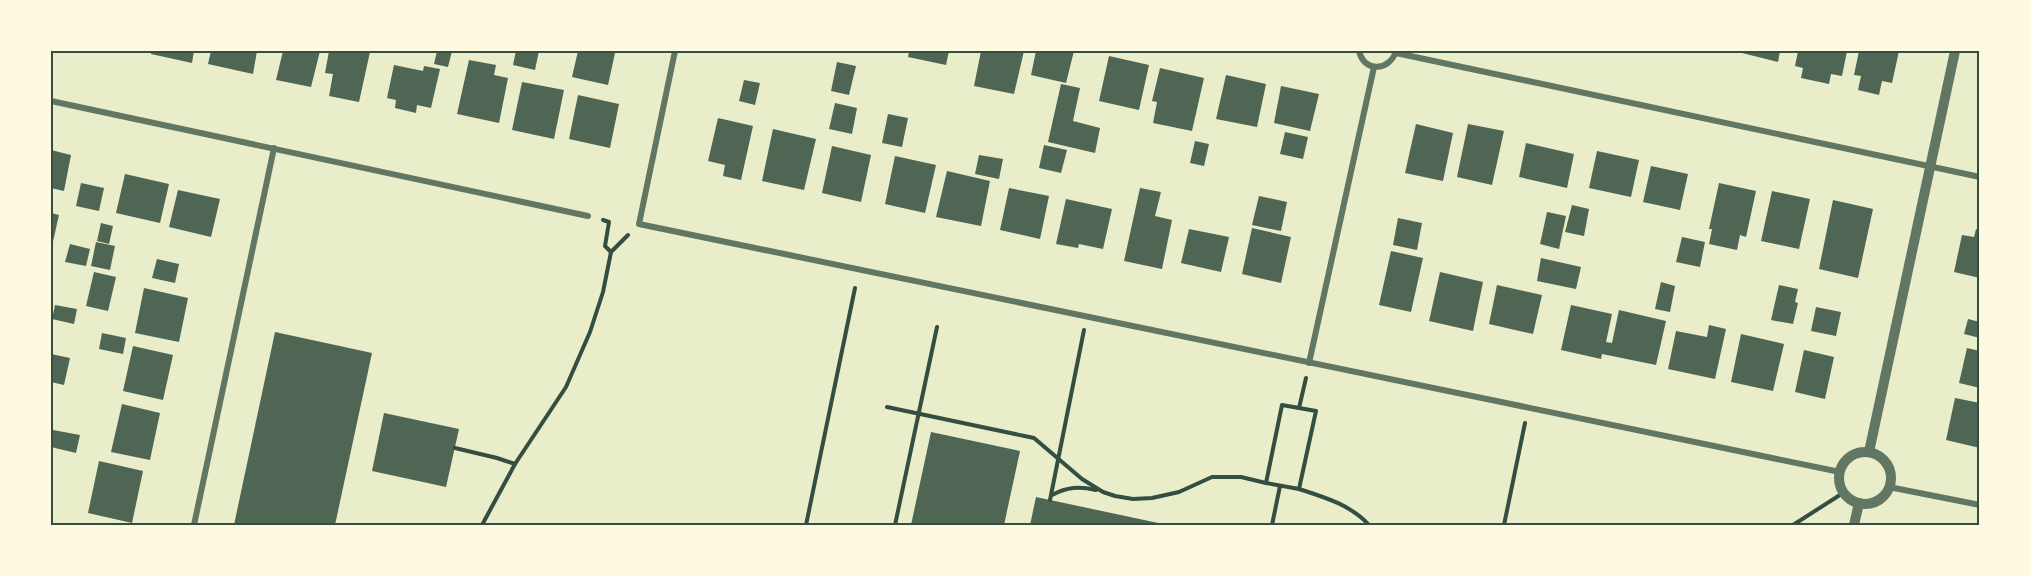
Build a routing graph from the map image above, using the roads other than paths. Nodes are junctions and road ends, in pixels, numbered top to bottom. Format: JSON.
{"nodes":[{"id":1,"x":675,"y":51,"type":"edge"},
{"id":2,"x":1359,"y":51,"type":"edge"},
{"id":3,"x":1955,"y":51,"type":"edge"},
{"id":4,"x":1396,"y":52,"type":"edge"},
{"id":5,"x":1374,"y":67,"type":"junction"},
{"id":6,"x":51,"y":101,"type":"edge"},
{"id":7,"x":274,"y":148,"type":"junction"},
{"id":8,"x":1930,"y":166,"type":"junction"},
{"id":9,"x":1980,"y":177,"type":"edge"},
{"id":10,"x":588,"y":216,"type":"road end"},
{"id":11,"x":1310,"y":363,"type":"junction"},
{"id":12,"x":1869,"y":452,"type":"junction"},
{"id":13,"x":1840,"y":472,"type":"junction"},
{"id":14,"x":1889,"y":487,"type":"junction"},
{"id":15,"x":1858,"y":503,"type":"junction"},
{"id":16,"x":1980,"y":505,"type":"edge"},
{"id":17,"x":194,"y":525,"type":"edge"},
{"id":18,"x":1854,"y":525,"type":"edge"}],
"edges":[{"from":1,"to":11,"type":"street"},
{"from":2,"to":5,"type":"street"},
{"from":3,"to":8,"type":"street"},
{"from":4,"to":5,"type":"street"},
{"from":4,"to":8,"type":"street"},
{"from":5,"to":11,"type":"street"},
{"from":6,"to":7,"type":"street"},
{"from":7,"to":10,"type":"street"},
{"from":7,"to":17,"type":"street"},
{"from":8,"to":9,"type":"street"},
{"from":8,"to":12,"type":"street"},
{"from":11,"to":13,"type":"street"},
{"from":12,"to":13,"type":"street"},
{"from":12,"to":14,"type":"street"},
{"from":13,"to":15,"type":"street"},
{"from":14,"to":15,"type":"street"},
{"from":14,"to":16,"type":"street"},
{"from":15,"to":18,"type":"street"}]}
